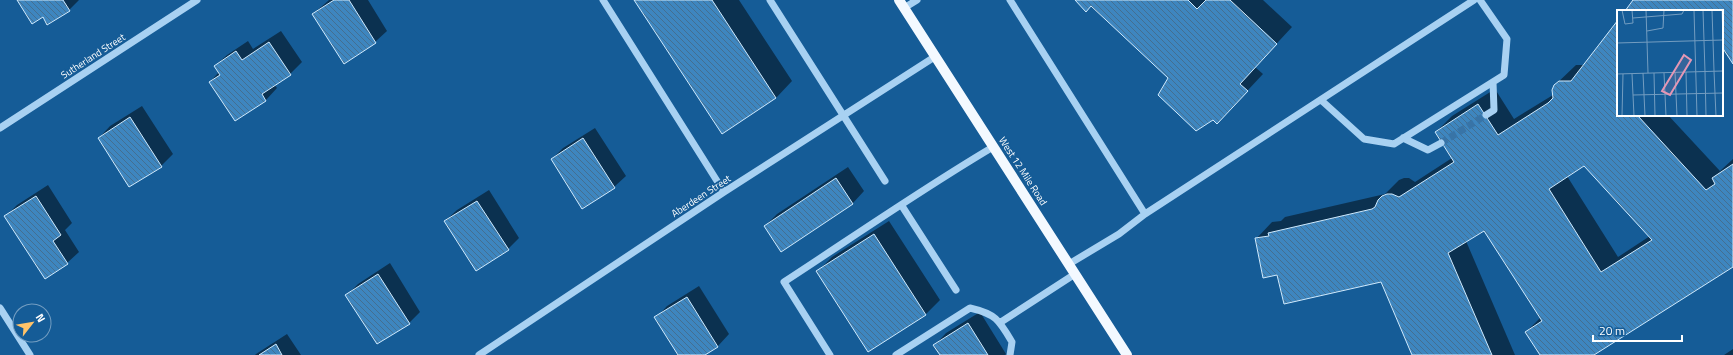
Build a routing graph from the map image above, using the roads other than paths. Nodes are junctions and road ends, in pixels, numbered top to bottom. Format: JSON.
{"nodes":[{"id":1,"x":197,"y":0,"type":"edge"},
{"id":2,"x":604,"y":0,"type":"edge"},
{"id":3,"x":770,"y":0,"type":"edge"},
{"id":4,"x":917,"y":0,"type":"edge"},
{"id":5,"x":1010,"y":0,"type":"edge"},
{"id":6,"x":1474,"y":0,"type":"edge"},
{"id":7,"x":1480,"y":0,"type":"edge"},
{"id":8,"x":902,"y":4,"type":"edge"},
{"id":9,"x":936,"y":56,"type":"junction"},
{"id":10,"x":1493,"y":82,"type":"junction"},
{"id":11,"x":1321,"y":100,"type":"junction"},
{"id":12,"x":844,"y":114,"type":"junction"},
{"id":13,"x":1486,"y":115,"type":"tunnel mouth"},
{"id":14,"x":0,"y":128,"type":"edge"},
{"id":15,"x":1403,"y":138,"type":"junction"},
{"id":16,"x":1441,"y":143,"type":"tunnel mouth"},
{"id":17,"x":993,"y":147,"type":"junction"},
{"id":18,"x":885,"y":180,"type":"dead end"},
{"id":19,"x":724,"y":192,"type":"junction"},
{"id":20,"x":902,"y":206,"type":"junction"},
{"id":21,"x":1144,"y":214,"type":"junction"},
{"id":22,"x":1069,"y":264,"type":"junction"},
{"id":23,"x":1075,"y":274,"type":"junction"},
{"id":24,"x":956,"y":290,"type":"dead end"},
{"id":25,"x":0,"y":308,"type":"edge"},
{"id":26,"x":1001,"y":322,"type":"junction"},
{"id":27,"x":30,"y":355,"type":"edge"},
{"id":28,"x":479,"y":355,"type":"edge"},
{"id":29,"x":830,"y":355,"type":"edge"},
{"id":30,"x":896,"y":355,"type":"edge"},
{"id":31,"x":1010,"y":355,"type":"edge"},
{"id":32,"x":1127,"y":355,"type":"edge"}],
"edges":[{"from":1,"to":14,"type":"street","name":"Sutherland Street"},
{"from":2,"to":19,"type":"street"},
{"from":3,"to":12,"type":"street"},
{"from":4,"to":8,"type":"street"},
{"from":5,"to":21,"type":"street"},
{"from":6,"to":11,"type":"street"},
{"from":7,"to":10,"type":"street"},
{"from":8,"to":9,"type":"main road","name":"West 12 Mile Road"},
{"from":9,"to":12,"type":"street","name":"Aberdeen Street"},
{"from":9,"to":17,"type":"main road","name":"West 12 Mile Road"},
{"from":10,"to":13,"type":"street"},
{"from":10,"to":15,"type":"street"},
{"from":11,"to":15,"type":"street"},
{"from":11,"to":21,"type":"street"},
{"from":12,"to":18,"type":"street"},
{"from":12,"to":19,"type":"street","name":"Aberdeen Street"},
{"from":15,"to":16,"type":"street"},
{"from":17,"to":20,"type":"street"},
{"from":17,"to":22,"type":"main road","name":"West 12 Mile Road"},
{"from":19,"to":28,"type":"street","name":"Aberdeen Street"},
{"from":20,"to":24,"type":"street"},
{"from":20,"to":29,"type":"street"},
{"from":21,"to":22,"type":"street"},
{"from":22,"to":23,"type":"main road","name":"West 12 Mile Road"},
{"from":23,"to":26,"type":"street"},
{"from":23,"to":32,"type":"main road","name":"West 12 Mile Road"},
{"from":25,"to":27,"type":"street"},
{"from":26,"to":30,"type":"street"},
{"from":26,"to":31,"type":"street"}]}
